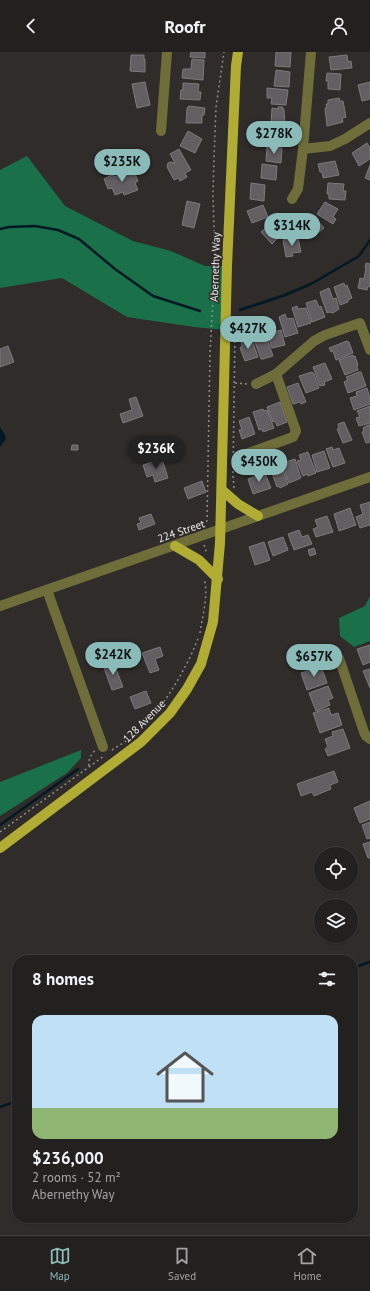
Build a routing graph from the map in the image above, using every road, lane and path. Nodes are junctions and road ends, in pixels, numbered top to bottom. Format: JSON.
{"nodes":[{"id":1,"x":167,"y":52,"type":"edge"},
{"id":2,"x":224,"y":52,"type":"edge"},
{"id":3,"x":238,"y":52,"type":"edge"},
{"id":4,"x":311,"y":52,"type":"edge"},
{"id":5,"x":370,"y":123,"type":"edge"},
{"id":6,"x":161,"y":131,"type":"dead end"},
{"id":7,"x":303,"y":149,"type":"junction"},
{"id":8,"x":292,"y":199,"type":"dead end"},
{"id":9,"x":370,"y":350,"type":"edge"},
{"id":10,"x":276,"y":374,"type":"junction"},
{"id":11,"x":235,"y":383,"type":"dead end"},
{"id":12,"x":256,"y":384,"type":"joint"},
{"id":13,"x":246,"y":454,"type":"dead end"},
{"id":14,"x":370,"y":477,"type":"edge"},
{"id":15,"x":222,"y":490,"type":"junction"},
{"id":16,"x":258,"y":516,"type":"junction"},
{"id":17,"x":203,"y":526,"type":"dead end"},
{"id":18,"x":220,"y":530,"type":"junction"},
{"id":19,"x":175,"y":546,"type":"junction"},
{"id":20,"x":204,"y":547,"type":"dead end"},
{"id":21,"x":203,"y":555,"type":"dead end"},
{"id":22,"x":203,"y":575,"type":"dead end"},
{"id":23,"x":218,"y":579,"type":"junction"},
{"id":24,"x":46,"y":590,"type":"junction"},
{"id":25,"x":0,"y":606,"type":"edge"},
{"id":26,"x":339,"y":658,"type":"dead end"},
{"id":27,"x":153,"y":716,"type":"dead end"},
{"id":28,"x":132,"y":738,"type":"dead end"},
{"id":29,"x":370,"y":739,"type":"edge"},
{"id":30,"x":106,"y":749,"type":"junction"},
{"id":31,"x":90,"y":766,"type":"junction"},
{"id":32,"x":0,"y":832,"type":"edge"},
{"id":33,"x":0,"y":848,"type":"edge"}],
"edges":[{"from":1,"to":6,"type":"street"},
{"from":2,"to":17,"type":"path"},
{"from":3,"to":15,"type":"main road","name":"Abernethy Way"},
{"from":4,"to":7,"type":"street"},
{"from":5,"to":7,"type":"street"},
{"from":7,"to":8,"type":"street"},
{"from":9,"to":10,"type":"street"},
{"from":10,"to":12,"type":"street"},
{"from":10,"to":13,"type":"street"},
{"from":11,"to":12,"type":"path"},
{"from":14,"to":16,"type":"street","name":"224 Street"},
{"from":15,"to":16,"type":"main road"},
{"from":15,"to":18,"type":"main road","name":"Abernethy Way"},
{"from":16,"to":18,"type":"street","name":"224 Street"},
{"from":18,"to":19,"type":"street","name":"224 Street"},
{"from":18,"to":23,"type":"main road","name":"128 Avenue"},
{"from":19,"to":23,"type":"main road"},
{"from":19,"to":24,"type":"street","name":"224 Street"},
{"from":20,"to":21,"type":"path"},
{"from":22,"to":27,"type":"path"},
{"from":23,"to":33,"type":"main road","name":"128 Avenue"},
{"from":24,"to":25,"type":"street","name":"224 Street"},
{"from":24,"to":30,"type":"street"},
{"from":26,"to":29,"type":"street"},
{"from":28,"to":30,"type":"path"},
{"from":30,"to":31,"type":"path"},
{"from":30,"to":31,"type":"path"},
{"from":31,"to":32,"type":"path"}]}
